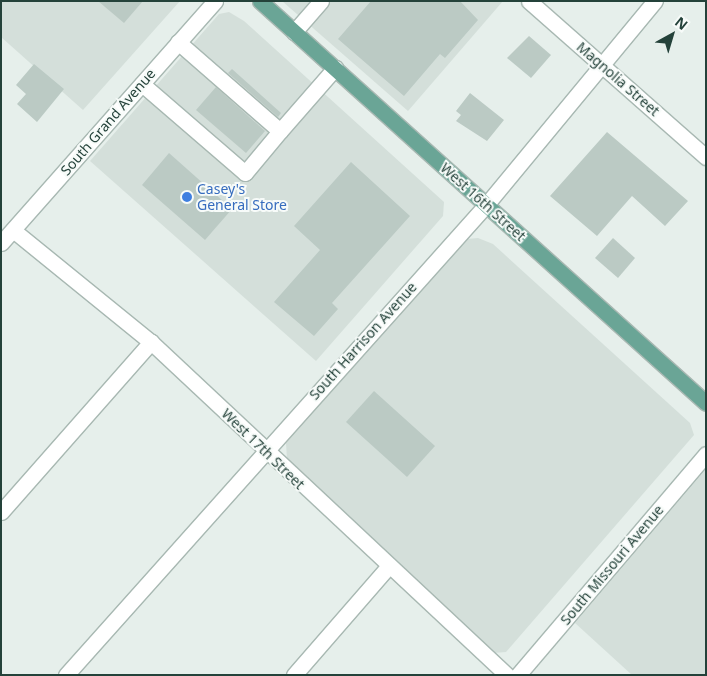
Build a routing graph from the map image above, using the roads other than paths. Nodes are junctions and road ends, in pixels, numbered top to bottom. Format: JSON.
{"nodes":[{"id":1,"x":215,"y":1,"type":"edge"},
{"id":2,"x":260,"y":1,"type":"edge"},
{"id":3,"x":321,"y":1,"type":"edge"},
{"id":4,"x":529,"y":1,"type":"edge"},
{"id":5,"x":655,"y":1,"type":"edge"},
{"id":6,"x":294,"y":32,"type":"junction"},
{"id":7,"x":178,"y":42,"type":"junction"},
{"id":8,"x":602,"y":65,"type":"junction"},
{"id":9,"x":334,"y":68,"type":"junction"},
{"id":10,"x":142,"y":84,"type":"junction"},
{"id":11,"x":280,"y":131,"type":"junction"},
{"id":12,"x":706,"y":157,"type":"edge"},
{"id":13,"x":486,"y":205,"type":"junction"},
{"id":14,"x":13,"y":230,"type":"junction"},
{"id":15,"x":1,"y":243,"type":"edge"},
{"id":16,"x":151,"y":342,"type":"junction"},
{"id":17,"x":706,"y":403,"type":"edge"},
{"id":18,"x":264,"y":450,"type":"junction"},
{"id":19,"x":706,"y":454,"type":"edge"},
{"id":20,"x":1,"y":512,"type":"edge"},
{"id":21,"x":388,"y":567,"type":"junction"},
{"id":22,"x":66,"y":675,"type":"edge"},
{"id":23,"x":294,"y":675,"type":"edge"},
{"id":24,"x":507,"y":675,"type":"edge"},
{"id":25,"x":518,"y":675,"type":"edge"}],
"edges":[{"from":1,"to":7,"type":"street","name":"South Grand Avenue"},
{"from":2,"to":6,"type":"main road","name":"West 16th Street"},
{"from":3,"to":6,"type":"street"},
{"from":4,"to":8,"type":"street","name":"Magnolia Street"},
{"from":5,"to":8,"type":"street","name":"South Harrison Avenue"},
{"from":6,"to":9,"type":"main road","name":"West 16th Street"},
{"from":7,"to":10,"type":"street","name":"South Grand Avenue"},
{"from":7,"to":11,"type":"street"},
{"from":8,"to":12,"type":"street","name":"Magnolia Street"},
{"from":8,"to":13,"type":"street","name":"South Harrison Avenue"},
{"from":9,"to":11,"type":"street"},
{"from":9,"to":13,"type":"main road","name":"West 16th Street"},
{"from":10,"to":11,"type":"street"},
{"from":10,"to":14,"type":"street","name":"South Grand Avenue"},
{"from":13,"to":17,"type":"main road","name":"West 16th Street"},
{"from":13,"to":18,"type":"street","name":"South Harrison Avenue"},
{"from":14,"to":15,"type":"street","name":"South Grand Avenue"},
{"from":14,"to":16,"type":"street","name":"West 17th Street"},
{"from":16,"to":18,"type":"street","name":"West 17th Street"},
{"from":16,"to":20,"type":"street"},
{"from":18,"to":21,"type":"street","name":"West 17th Street"},
{"from":18,"to":22,"type":"street","name":"South Harrison Avenue"},
{"from":19,"to":25,"type":"street","name":"South Missouri Avenue"},
{"from":21,"to":23,"type":"street"},
{"from":21,"to":24,"type":"street","name":"West 17th Street"}]}
